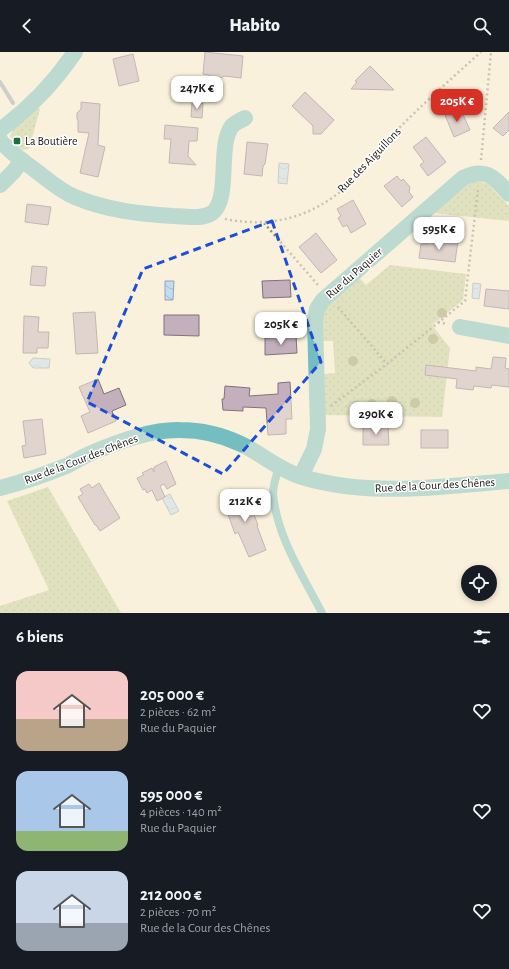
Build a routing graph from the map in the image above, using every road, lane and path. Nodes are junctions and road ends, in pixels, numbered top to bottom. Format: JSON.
{"nodes":[{"id":1,"x":74,"y":52,"type":"edge"},
{"id":2,"x":481,"y":52,"type":"edge"},
{"id":3,"x":491,"y":52,"type":"edge"},
{"id":4,"x":245,"y":118,"type":"dead end"},
{"id":5,"x":0,"y":130,"type":"edge"},
{"id":6,"x":0,"y":140,"type":"edge"},
{"id":7,"x":22,"y":160,"type":"junction"},
{"id":8,"x":480,"y":173,"type":"junction"},
{"id":9,"x":0,"y":185,"type":"edge"},
{"id":10,"x":509,"y":194,"type":"edge"},
{"id":11,"x":212,"y":213,"type":"junction"},
{"id":12,"x":460,"y":327,"type":"dead end"},
{"id":13,"x":509,"y":336,"type":"edge"},
{"id":14,"x":318,"y":415,"type":"junction"},
{"id":15,"x":279,"y":467,"type":"junction"},
{"id":16,"x":301,"y":476,"type":"junction"},
{"id":17,"x":509,"y":481,"type":"edge"},
{"id":18,"x":0,"y":488,"type":"edge"},
{"id":19,"x":322,"y":613,"type":"edge"}],
"edges":[{"from":1,"to":5,"type":"street"},
{"from":2,"to":11,"type":"path","name":"Rue des Aiguillons"},
{"from":3,"to":8,"type":"path"},
{"from":4,"to":11,"type":"street"},
{"from":6,"to":7,"type":"street"},
{"from":7,"to":9,"type":"street"},
{"from":7,"to":11,"type":"street"},
{"from":8,"to":10,"type":"street"},
{"from":8,"to":14,"type":"path"},
{"from":8,"to":14,"type":"street","name":"Rue du Paquier"},
{"from":12,"to":13,"type":"street"},
{"from":14,"to":16,"type":"street","name":"Rue du Paquier"},
{"from":15,"to":16,"type":"street","name":"Rue de la Cour des Chênes"},
{"from":15,"to":18,"type":"street","name":"Rue de la Cour des Chênes"},
{"from":15,"to":19,"type":"lane"},
{"from":16,"to":17,"type":"street","name":"Rue de la Cour des Chênes"}]}
